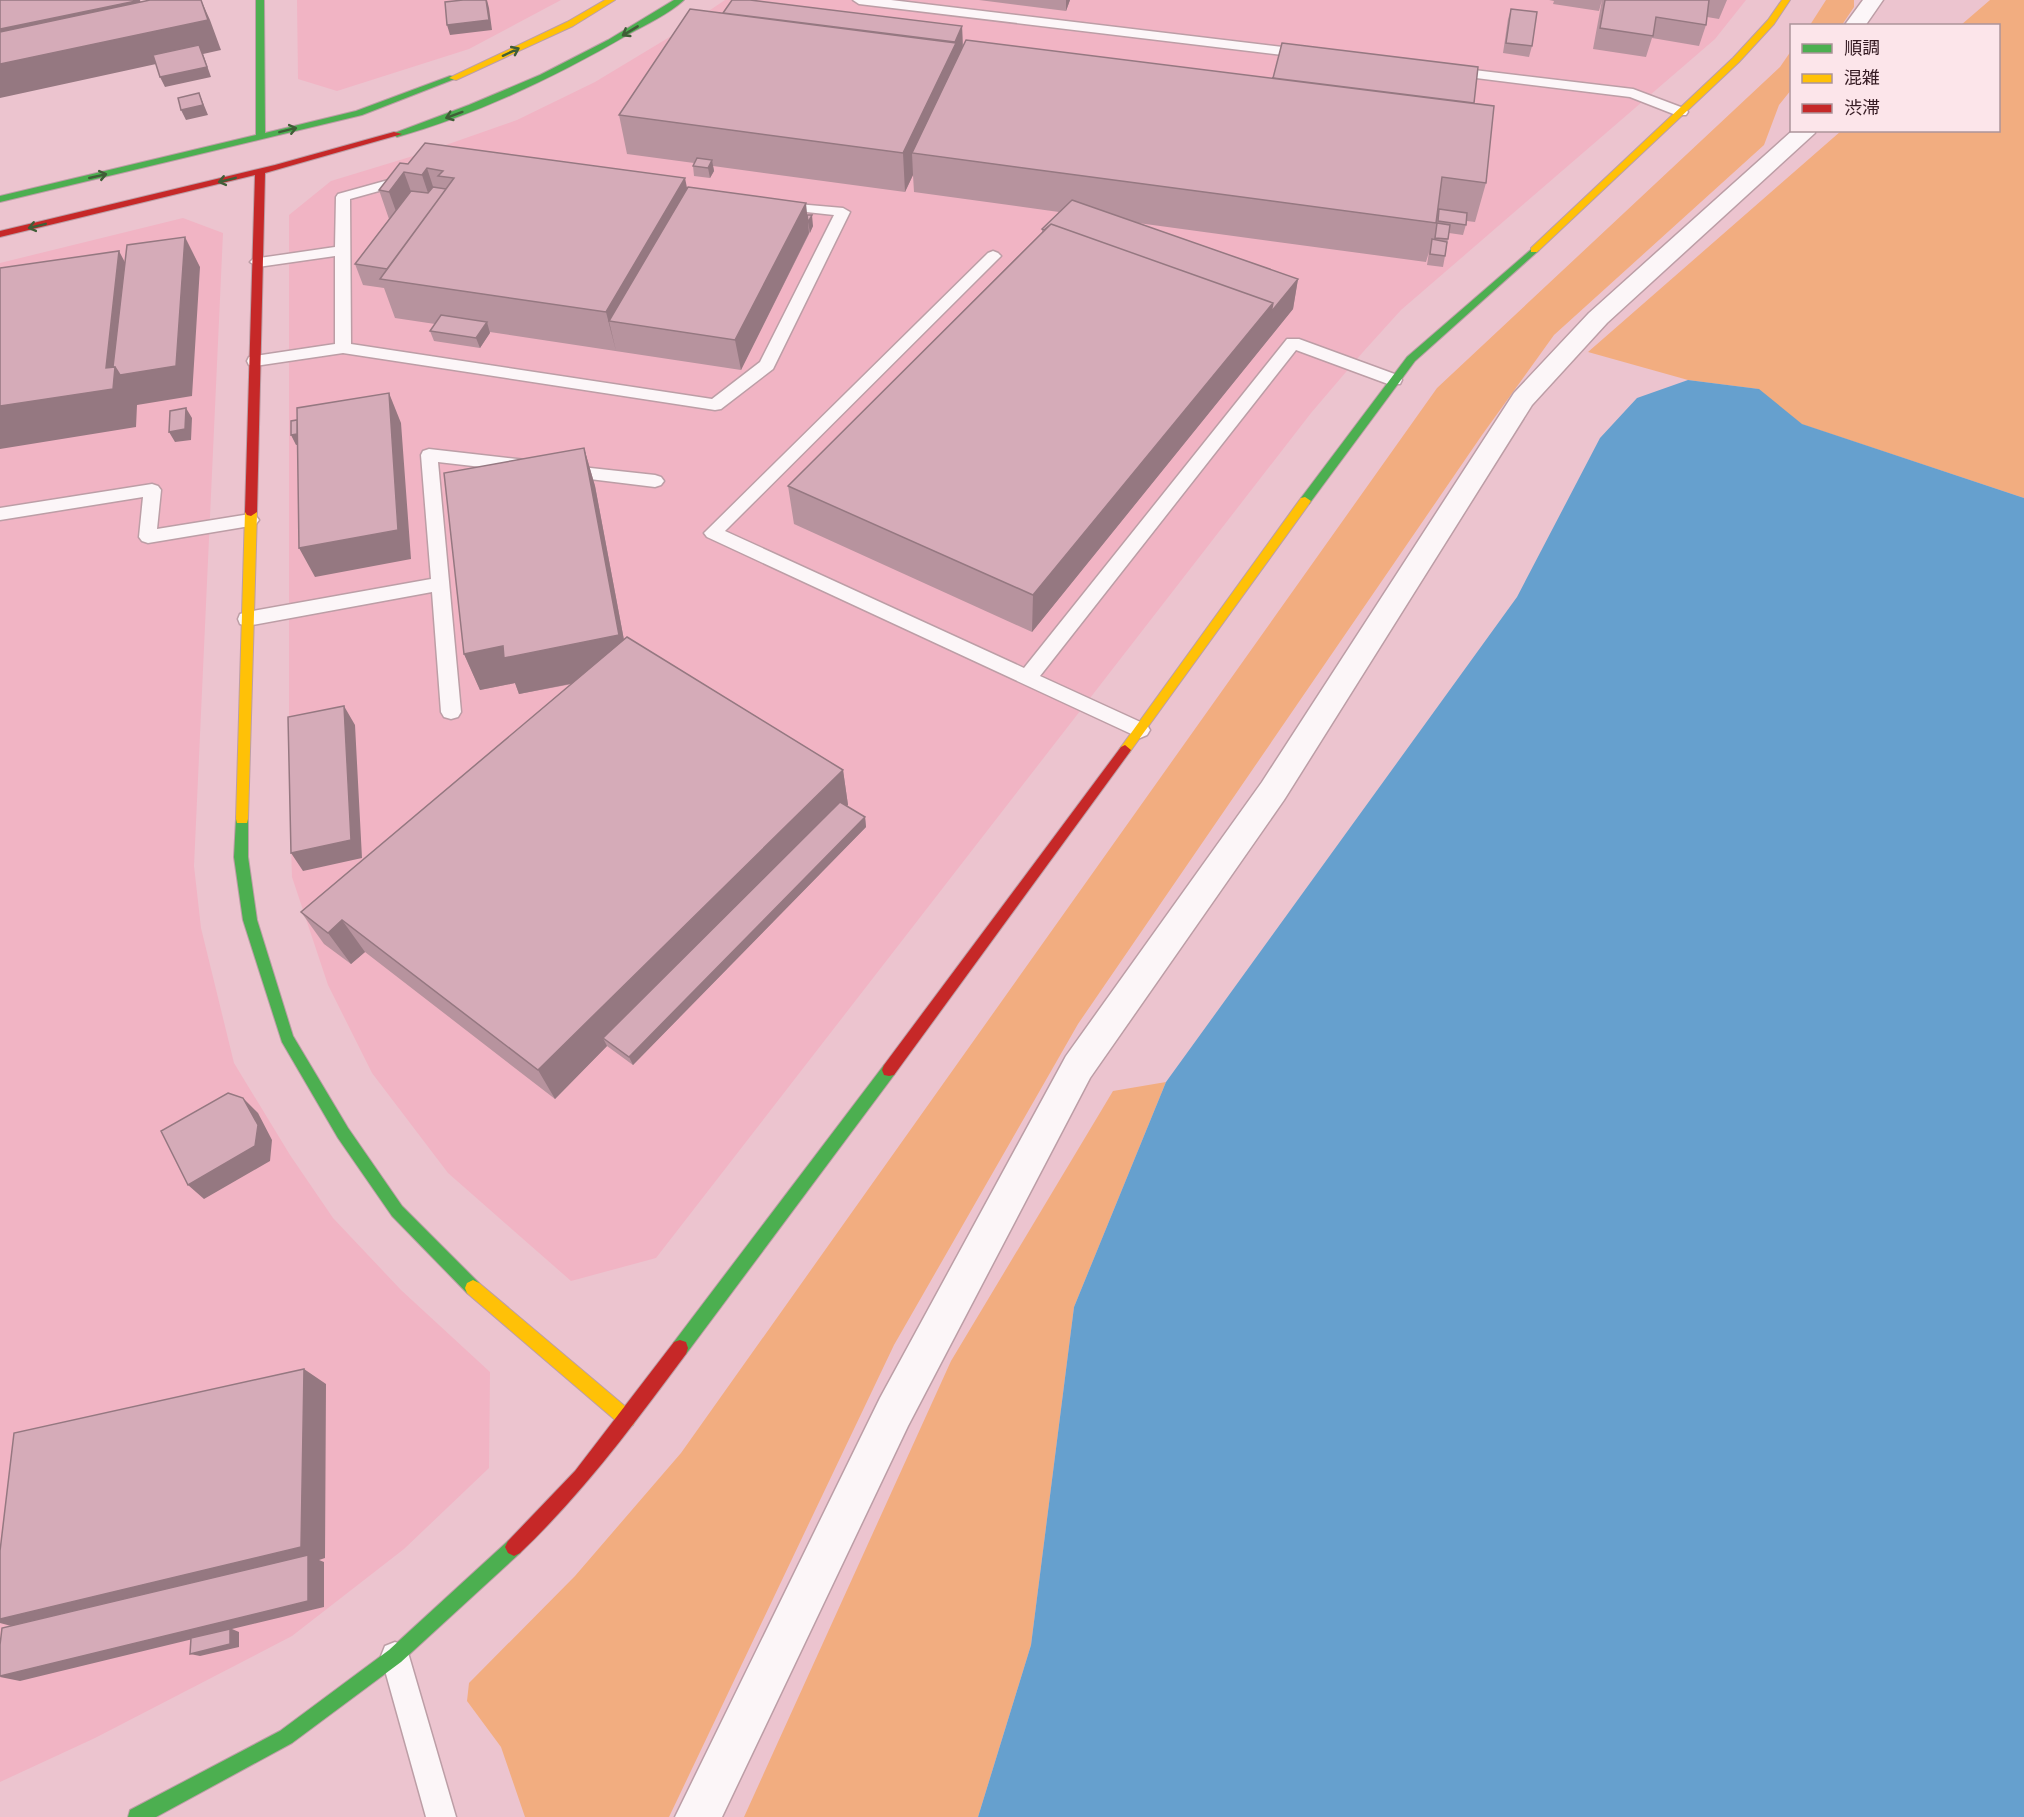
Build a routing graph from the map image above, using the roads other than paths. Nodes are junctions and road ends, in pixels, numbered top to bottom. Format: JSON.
{"nodes":[{"id":1,"x":260,"y":0,"type":"edge"},
{"id":2,"x":611,"y":0,"type":"edge"},
{"id":3,"x":680,"y":0,"type":"edge"},
{"id":4,"x":859,"y":0,"type":"edge"},
{"id":5,"x":1786,"y":0,"type":"edge"},
{"id":6,"x":1873,"y":0,"type":"edge"},
{"id":7,"x":1855,"y":24,"type":"edge"},
{"id":8,"x":1320,"y":55,"type":"edge"},
{"id":9,"x":1439,"y":69,"type":"edge"},
{"id":10,"x":1681,"y":112,"type":"junction"},
{"id":11,"x":1804,"y":132,"type":"edge"},
{"id":12,"x":261,"y":137,"type":"junction"},
{"id":13,"x":260,"y":172,"type":"junction"},
{"id":14,"x":422,"y":174,"type":"edge"},
{"id":15,"x":0,"y":199,"type":"edge"},
{"id":16,"x":761,"y":202,"type":"edge"},
{"id":17,"x":0,"y":234,"type":"edge"},
{"id":18,"x":343,"y":250,"type":"junction"},
{"id":19,"x":993,"y":256,"type":"dead end"},
{"id":20,"x":258,"y":262,"type":"junction"},
{"id":21,"x":343,"y":348,"type":"junction"},
{"id":22,"x":255,"y":361,"type":"junction"},
{"id":23,"x":1394,"y":381,"type":"junction"},
{"id":24,"x":655,"y":481,"type":"dead end"},
{"id":25,"x":0,"y":514,"type":"edge"},
{"id":26,"x":250,"y":520,"type":"junction"},
{"id":27,"x":440,"y":584,"type":"junction"},
{"id":28,"x":247,"y":619,"type":"junction"},
{"id":29,"x":1028,"y":678,"type":"junction"},
{"id":30,"x":451,"y":712,"type":"dead end"},
{"id":31,"x":1140,"y":730,"type":"junction"},
{"id":32,"x":627,"y":1419,"type":"junction"},
{"id":33,"x":395,"y":1656,"type":"junction"},
{"id":34,"x":137,"y":1817,"type":"edge"},
{"id":35,"x":441,"y":1817,"type":"edge"},
{"id":36,"x":698,"y":1817,"type":"edge"}],
"edges":[{"from":1,"to":12,"type":"street"},
{"from":12,"to":2,"type":"street","one_way":true},
{"from":3,"to":13,"type":"street","one_way":true},
{"from":4,"to":8,"type":"lane"},
{"from":5,"to":10,"type":"street"},
{"from":6,"to":7,"type":"street"},
{"from":9,"to":10,"type":"lane"},
{"from":10,"to":23,"type":"street"},
{"from":11,"to":36,"type":"street"},
{"from":15,"to":12,"type":"street","one_way":true},
{"from":13,"to":17,"type":"street","one_way":true},
{"from":13,"to":20,"type":"street"},
{"from":14,"to":18,"type":"lane"},
{"from":16,"to":21,"type":"lane"},
{"from":18,"to":20,"type":"lane"},
{"from":18,"to":21,"type":"lane"},
{"from":19,"to":29,"type":"lane"},
{"from":20,"to":22,"type":"street"},
{"from":21,"to":22,"type":"lane"},
{"from":22,"to":26,"type":"street"},
{"from":23,"to":29,"type":"lane"},
{"from":23,"to":31,"type":"street"},
{"from":24,"to":27,"type":"lane"},
{"from":25,"to":26,"type":"lane"},
{"from":26,"to":28,"type":"street"},
{"from":27,"to":28,"type":"lane"},
{"from":27,"to":30,"type":"lane"},
{"from":28,"to":32,"type":"street"},
{"from":29,"to":31,"type":"lane"},
{"from":31,"to":32,"type":"street"},
{"from":32,"to":33,"type":"street"},
{"from":33,"to":34,"type":"street"},
{"from":33,"to":35,"type":"lane"}]}
